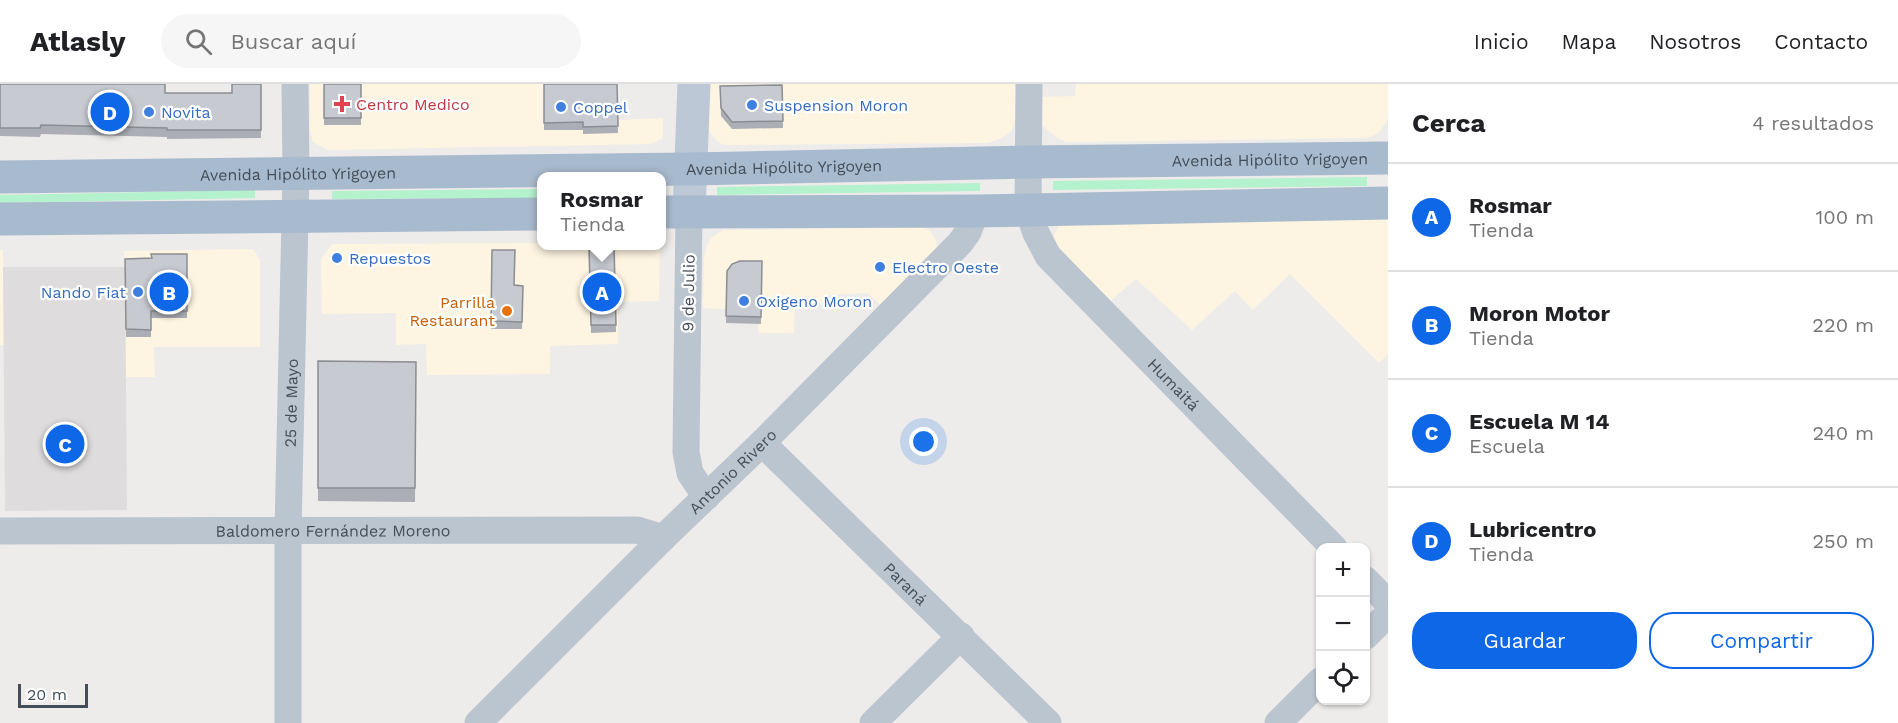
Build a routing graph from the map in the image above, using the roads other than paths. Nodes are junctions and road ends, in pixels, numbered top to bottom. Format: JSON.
{"nodes":[{"id":1,"x":295,"y":84,"type":"edge"},
{"id":2,"x":694,"y":84,"type":"edge"},
{"id":3,"x":1029,"y":84,"type":"edge"},
{"id":4,"x":1388,"y":158,"type":"edge"},
{"id":5,"x":1027,"y":162,"type":"junction"},
{"id":6,"x":690,"y":169,"type":"junction"},
{"id":7,"x":296,"y":173,"type":"junction"},
{"id":8,"x":0,"y":177,"type":"edge"},
{"id":9,"x":1388,"y":203,"type":"edge"},
{"id":10,"x":1028,"y":210,"type":"junction"},
{"id":11,"x":976,"y":211,"type":"junction"},
{"id":12,"x":676,"y":212,"type":"edge"},
{"id":13,"x":537,"y":213,"type":"edge"},
{"id":14,"x":294,"y":216,"type":"junction"},
{"id":15,"x":0,"y":219,"type":"edge"},
{"id":16,"x":762,"y":443,"type":"junction"},
{"id":17,"x":706,"y":497,"type":"junction"},
{"id":18,"x":0,"y":531,"type":"edge"},
{"id":19,"x":288,"y":531,"type":"junction"},
{"id":20,"x":663,"y":538,"type":"junction"},
{"id":21,"x":1329,"y":543,"type":"edge"},
{"id":22,"x":1370,"y":585,"type":"edge"},
{"id":23,"x":1388,"y":603,"type":"edge"},
{"id":24,"x":1388,"y":614,"type":"edge"},
{"id":25,"x":1370,"y":631,"type":"edge"},
{"id":26,"x":961,"y":636,"type":"junction"},
{"id":27,"x":1316,"y":685,"type":"edge"},
{"id":28,"x":288,"y":723,"type":"edge"},
{"id":29,"x":478,"y":723,"type":"edge"},
{"id":30,"x":873,"y":723,"type":"edge"},
{"id":31,"x":1048,"y":723,"type":"edge"},
{"id":32,"x":1278,"y":723,"type":"edge"}],
"edges":[{"from":1,"to":7,"type":"street","name":"25 de Mayo"},
{"from":2,"to":6,"type":"street","name":"9 de Julio"},
{"from":3,"to":5,"type":"street","name":"Humaitá"},
{"from":4,"to":5,"type":"main road","name":"Avenida Hipólito Yrigoyen"},
{"from":5,"to":6,"type":"main road","name":"Avenida Hipólito Yrigoyen"},
{"from":5,"to":10,"type":"street","name":"Humaitá"},
{"from":6,"to":7,"type":"main road","name":"Avenida Hipólito Yrigoyen"},
{"from":6,"to":12,"type":"street","name":"9 de Julio"},
{"from":7,"to":8,"type":"main road","name":"Avenida Hipólito Yrigoyen"},
{"from":7,"to":14,"type":"street","name":"25 de Mayo"},
{"from":9,"to":10,"type":"main road"},
{"from":10,"to":11,"type":"main road"},
{"from":10,"to":21,"type":"street","name":"Humaitá"},
{"from":11,"to":12,"type":"main road"},
{"from":11,"to":16,"type":"street","name":"Antonio Rivero"},
{"from":12,"to":17,"type":"street","name":"9 de Julio"},
{"from":13,"to":14,"type":"main road"},
{"from":14,"to":15,"type":"main road"},
{"from":14,"to":19,"type":"street","name":"25 de Mayo"},
{"from":16,"to":17,"type":"street","name":"Antonio Rivero"},
{"from":16,"to":26,"type":"street","name":"Paraná"},
{"from":17,"to":20,"type":"street","name":"Antonio Rivero"},
{"from":18,"to":19,"type":"street","name":"Baldomero Fernández Moreno"},
{"from":19,"to":20,"type":"street","name":"Baldomero Fernández Moreno"},
{"from":19,"to":28,"type":"street","name":"25 de Mayo"},
{"from":20,"to":29,"type":"street","name":"Antonio Rivero"},
{"from":22,"to":23,"type":"street"},
{"from":24,"to":25,"type":"street"},
{"from":26,"to":30,"type":"street"},
{"from":26,"to":31,"type":"street","name":"Paraná"},
{"from":27,"to":32,"type":"street"}]}
